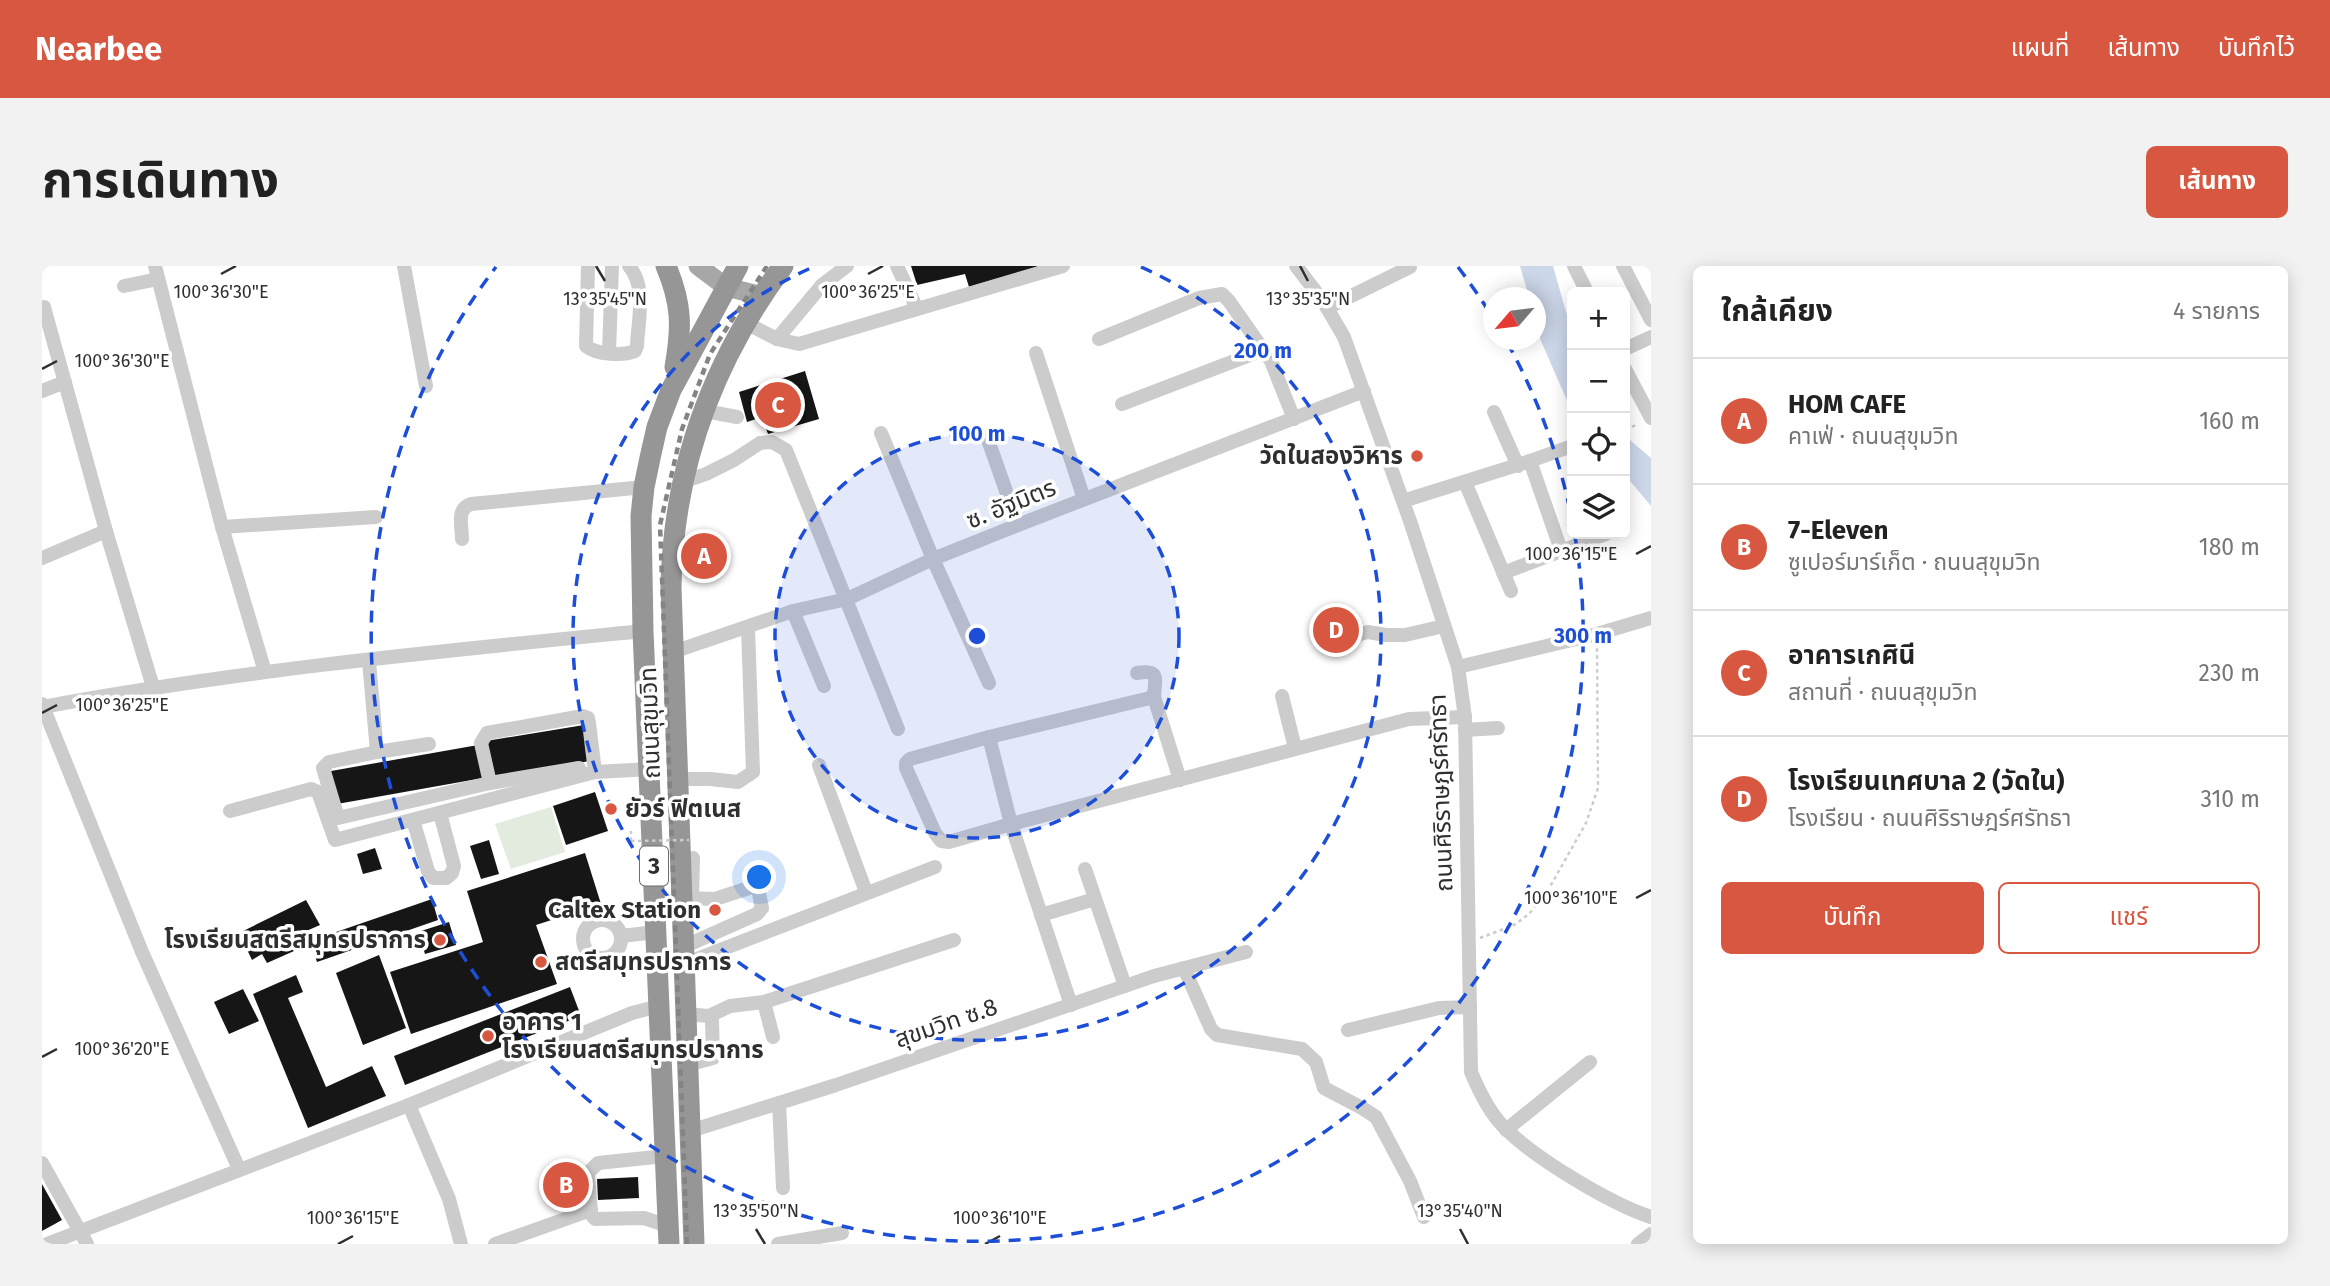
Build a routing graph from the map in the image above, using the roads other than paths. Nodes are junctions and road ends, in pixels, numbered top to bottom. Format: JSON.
{"nodes":[{"id":1,"x":404,"y":266,"type":"edge"},
{"id":2,"x":588,"y":266,"type":"edge"},
{"id":3,"x":612,"y":266,"type":"edge"},
{"id":4,"x":629,"y":266,"type":"edge"},
{"id":5,"x":666,"y":266,"type":"edge"},
{"id":6,"x":698,"y":266,"type":"edge"},
{"id":7,"x":738,"y":266,"type":"edge"},
{"id":8,"x":847,"y":266,"type":"edge"},
{"id":9,"x":897,"y":266,"type":"edge"},
{"id":10,"x":1063,"y":266,"type":"edge"},
{"id":11,"x":1296,"y":266,"type":"edge"},
{"id":12,"x":1574,"y":266,"type":"edge"},
{"id":13,"x":1623,"y":266,"type":"edge"},
{"id":14,"x":1410,"y":267,"type":"edge"},
{"id":15,"x":157,"y":273,"type":"edge"},
{"id":16,"x":771,"y":277,"type":"edge"},
{"id":17,"x":124,"y":286,"type":"dead end"},
{"id":18,"x":726,"y":287,"type":"junction"},
{"id":19,"x":1584,"y":287,"type":"edge"},
{"id":20,"x":43,"y":304,"type":"edge"},
{"id":21,"x":1327,"y":308,"type":"junction"},
{"id":22,"x":918,"y":309,"type":"junction"},
{"id":23,"x":1651,"y":320,"type":"edge"},
{"id":24,"x":746,"y":323,"type":"junction"},
{"id":25,"x":1651,"y":337,"type":"edge"},
{"id":26,"x":778,"y":339,"type":"junction"},
{"id":27,"x":1099,"y":339,"type":"dead end"},
{"id":28,"x":1630,"y":347,"type":"edge"},
{"id":29,"x":1263,"y":350,"type":"junction"},
{"id":30,"x":609,"y":353,"type":"junction"},
{"id":31,"x":1036,"y":353,"type":"dead end"},
{"id":32,"x":1630,"y":378,"type":"edge"},
{"id":33,"x":65,"y":382,"type":"junction"},
{"id":34,"x":426,"y":386,"type":"dead end"},
{"id":35,"x":671,"y":390,"type":"junction"},
{"id":36,"x":42,"y":391,"type":"edge"},
{"id":37,"x":1364,"y":391,"type":"junction"},
{"id":38,"x":1122,"y":404,"type":"dead end"},
{"id":39,"x":705,"y":411,"type":"junction"},
{"id":40,"x":1494,"y":412,"type":"dead end"},
{"id":41,"x":737,"y":417,"type":"dead end"},
{"id":42,"x":1651,"y":418,"type":"edge"},
{"id":43,"x":1294,"y":419,"type":"junction"},
{"id":44,"x":881,"y":433,"type":"dead end"},
{"id":45,"x":987,"y":437,"type":"dead end"},
{"id":46,"x":1567,"y":448,"type":"edge"},
{"id":47,"x":1524,"y":464,"type":"junction"},
{"id":48,"x":682,"y":482,"type":"junction"},
{"id":49,"x":1465,"y":482,"type":"junction"},
{"id":50,"x":644,"y":487,"type":"junction"},
{"id":51,"x":1084,"y":499,"type":"junction"},
{"id":52,"x":1403,"y":501,"type":"junction"},
{"id":53,"x":376,"y":517,"type":"dead end"},
{"id":54,"x":1018,"y":525,"type":"junction"},
{"id":55,"x":222,"y":527,"type":"junction"},
{"id":56,"x":106,"y":531,"type":"junction"},
{"id":57,"x":462,"y":539,"type":"dead end"},
{"id":58,"x":1592,"y":539,"type":"edge"},
{"id":59,"x":1561,"y":550,"type":"junction"},
{"id":60,"x":42,"y":558,"type":"edge"},
{"id":61,"x":933,"y":559,"type":"junction"},
{"id":62,"x":1503,"y":573,"type":"junction"},
{"id":63,"x":1511,"y":591,"type":"dead end"},
{"id":64,"x":847,"y":599,"type":"junction"},
{"id":65,"x":793,"y":611,"type":"junction"},
{"id":66,"x":1651,"y":618,"type":"edge"},
{"id":67,"x":1444,"y":626,"type":"junction"},
{"id":68,"x":748,"y":628,"type":"junction"},
{"id":69,"x":643,"y":631,"type":"junction"},
{"id":70,"x":1333,"y":641,"type":"dead end"},
{"id":71,"x":673,"y":652,"type":"junction"},
{"id":72,"x":369,"y":661,"type":"junction"},
{"id":73,"x":1458,"y":667,"type":"junction"},
{"id":74,"x":265,"y":672,"type":"junction"},
{"id":75,"x":1137,"y":673,"type":"dead end"},
{"id":76,"x":989,"y":683,"type":"dead end"},
{"id":77,"x":824,"y":686,"type":"dead end"},
{"id":78,"x":153,"y":687,"type":"junction"},
{"id":79,"x":1282,"y":696,"type":"dead end"},
{"id":80,"x":1154,"y":697,"type":"junction"},
{"id":81,"x":42,"y":706,"type":"edge"},
{"id":82,"x":1465,"y":723,"type":"junction"},
{"id":83,"x":1498,"y":728,"type":"dead end"},
{"id":84,"x":898,"y":729,"type":"dead end"},
{"id":85,"x":989,"y":737,"type":"junction"},
{"id":86,"x":429,"y":744,"type":"dead end"},
{"id":87,"x":1296,"y":748,"type":"junction"},
{"id":88,"x":377,"y":752,"type":"junction"},
{"id":89,"x":819,"y":765,"type":"dead end"},
{"id":90,"x":594,"y":769,"type":"junction"},
{"id":91,"x":651,"y":769,"type":"junction"},
{"id":92,"x":678,"y":779,"type":"junction"},
{"id":93,"x":1180,"y":780,"type":"junction"},
{"id":94,"x":490,"y":783,"type":"junction"},
{"id":95,"x":230,"y":811,"type":"dead end"},
{"id":96,"x":440,"y":813,"type":"junction"},
{"id":97,"x":413,"y":820,"type":"junction"},
{"id":98,"x":1011,"y":824,"type":"junction"},
{"id":99,"x":692,"y":858,"type":"dead end"},
{"id":100,"x":935,"y":867,"type":"dead end"},
{"id":101,"x":1085,"y":869,"type":"dead end"},
{"id":102,"x":866,"y":892,"type":"junction"},
{"id":103,"x":687,"y":898,"type":"junction"},
{"id":104,"x":1095,"y":899,"type":"junction"},
{"id":105,"x":1041,"y":915,"type":"junction"},
{"id":106,"x":656,"y":932,"type":"junction"},
{"id":107,"x":621,"y":936,"type":"dead end"},
{"id":108,"x":954,"y":940,"type":"dead end"},
{"id":109,"x":1246,"y":952,"type":"dead end"},
{"id":110,"x":684,"y":956,"type":"junction"},
{"id":111,"x":1184,"y":968,"type":"junction"},
{"id":112,"x":1125,"y":986,"type":"junction"},
{"id":113,"x":764,"y":1002,"type":"junction"},
{"id":114,"x":1071,"y":1005,"type":"junction"},
{"id":115,"x":659,"y":1006,"type":"junction"},
{"id":116,"x":1470,"y":1007,"type":"junction"},
{"id":117,"x":685,"y":1014,"type":"junction"},
{"id":118,"x":709,"y":1016,"type":"junction"},
{"id":119,"x":1349,"y":1030,"type":"dead end"},
{"id":120,"x":773,"y":1037,"type":"dead end"},
{"id":121,"x":1590,"y":1062,"type":"dead end"},
{"id":122,"x":687,"y":1065,"type":"junction"},
{"id":123,"x":779,"y":1103,"type":"junction"},
{"id":124,"x":409,"y":1105,"type":"junction"},
{"id":125,"x":1506,"y":1130,"type":"junction"},
{"id":126,"x":690,"y":1131,"type":"junction"},
{"id":127,"x":665,"y":1156,"type":"junction"},
{"id":128,"x":42,"y":1163,"type":"edge"},
{"id":129,"x":239,"y":1169,"type":"junction"},
{"id":130,"x":783,"y":1188,"type":"dead end"},
{"id":131,"x":1651,"y":1200,"type":"edge"},
{"id":132,"x":591,"y":1210,"type":"junction"},
{"id":133,"x":1649,"y":1216,"type":"edge"},
{"id":134,"x":1424,"y":1217,"type":"dead end"},
{"id":135,"x":842,"y":1233,"type":"dead end"},
{"id":136,"x":1651,"y":1234,"type":"edge"},
{"id":137,"x":668,"y":1235,"type":"edge"},
{"id":138,"x":83,"y":1238,"type":"edge"},
{"id":139,"x":47,"y":1244,"type":"edge"},
{"id":140,"x":461,"y":1244,"type":"edge"},
{"id":141,"x":495,"y":1244,"type":"edge"},
{"id":142,"x":694,"y":1244,"type":"edge"},
{"id":143,"x":778,"y":1244,"type":"edge"},
{"id":144,"x":1639,"y":1244,"type":"edge"}],
"edges":[{"from":1,"to":34,"type":"street"},
{"from":2,"to":30,"type":"street"},
{"from":3,"to":30,"type":"street"},
{"from":4,"to":30,"type":"street"},
{"from":5,"to":35,"type":"highway"},
{"from":6,"to":18,"type":"main road"},
{"from":7,"to":18,"type":"highway","name":"ถนนสุขุมวิท","number":"3"},
{"from":8,"to":26,"type":"street"},
{"from":9,"to":22,"type":"street"},
{"from":10,"to":22,"type":"street"},
{"from":11,"to":21,"type":"street","name":"ถนนศิริราษฎร์ศรัทธา"},
{"from":12,"to":19,"type":"street"},
{"from":13,"to":23,"type":"street"},
{"from":14,"to":21,"type":"street"},
{"from":15,"to":17,"type":"street"},
{"from":15,"to":55,"type":"street"},
{"from":16,"to":18,"type":"main road"},
{"from":16,"to":24,"type":"highway","name":"ถนนสุขุมวิท","number":"3"},
{"from":18,"to":35,"type":"highway","name":"ถนนสุขุมวิท","number":"3"},
{"from":20,"to":33,"type":"street"},
{"from":21,"to":37,"type":"street","name":"ถนนศิริราษฎร์ศรัทธา"},
{"from":22,"to":26,"type":"street"},
{"from":24,"to":26,"type":"street"},
{"from":24,"to":39,"type":"highway","name":"ถนนสุขุมวิท","number":"3"},
{"from":25,"to":28,"type":"street"},
{"from":27,"to":29,"type":"street"},
{"from":29,"to":38,"type":"street"},
{"from":29,"to":43,"type":"street"},
{"from":31,"to":51,"type":"street"},
{"from":32,"to":42,"type":"street"},
{"from":33,"to":36,"type":"street"},
{"from":33,"to":56,"type":"street"},
{"from":35,"to":39,"type":"highway"},
{"from":35,"to":50,"type":"highway","name":"ถนนสุขุมวิท","number":"3"},
{"from":37,"to":43,"type":"street","name":"ซ. อัฐมิตร"},
{"from":37,"to":52,"type":"street","name":"ถนนศิริราษฎร์ศรัทธา"},
{"from":39,"to":41,"type":"street"},
{"from":39,"to":48,"type":"highway","name":"ถนนสุขุมวิท","number":"3"},
{"from":40,"to":47,"type":"street"},
{"from":43,"to":51,"type":"street","name":"ซ. อัฐมิตร"},
{"from":44,"to":61,"type":"street"},
{"from":45,"to":54,"type":"street"},
{"from":46,"to":47,"type":"street"},
{"from":47,"to":49,"type":"street"},
{"from":47,"to":59,"type":"street"},
{"from":48,"to":64,"type":"street"},
{"from":48,"to":71,"type":"highway","name":"ถนนสุขุมวิท","number":"3"},
{"from":49,"to":52,"type":"street"},
{"from":49,"to":62,"type":"street"},
{"from":50,"to":57,"type":"street"},
{"from":50,"to":69,"type":"highway","name":"ถนนสุขุมวิท","number":"3"},
{"from":51,"to":54,"type":"street","name":"ซ. อัฐมิตร"},
{"from":52,"to":67,"type":"street","name":"ถนนศิริราษฎร์ศรัทธา"},
{"from":53,"to":55,"type":"street"},
{"from":54,"to":61,"type":"street","name":"ซ. อัฐมิตร"},
{"from":55,"to":74,"type":"street"},
{"from":56,"to":60,"type":"street"},
{"from":56,"to":78,"type":"street"},
{"from":58,"to":59,"type":"street"},
{"from":59,"to":62,"type":"street"},
{"from":61,"to":64,"type":"street","name":"ซ. อัฐมิตร"},
{"from":61,"to":76,"type":"street"},
{"from":62,"to":63,"type":"street"},
{"from":64,"to":65,"type":"street","name":"ซ. อัฐมิตร"},
{"from":64,"to":84,"type":"street"},
{"from":65,"to":68,"type":"street","name":"ซ. อัฐมิตร"},
{"from":65,"to":77,"type":"street"},
{"from":66,"to":73,"type":"street"},
{"from":67,"to":70,"type":"street"},
{"from":67,"to":73,"type":"street","name":"ถนนศิริราษฎร์ศรัทธา"},
{"from":68,"to":71,"type":"street","name":"ซ. อัฐมิตร"},
{"from":68,"to":92,"type":"street"},
{"from":69,"to":72,"type":"street"},
{"from":69,"to":91,"type":"highway","name":"ถนนสุขุมวิท","number":"3"},
{"from":71,"to":92,"type":"highway","name":"ถนนสุขุมวิท","number":"3"},
{"from":72,"to":74,"type":"street"},
{"from":72,"to":88,"type":"street"},
{"from":73,"to":82,"type":"street","name":"ถนนศิริราษฎร์ศรัทธา"},
{"from":74,"to":78,"type":"street"},
{"from":75,"to":80,"type":"street"},
{"from":78,"to":81,"type":"street"},
{"from":79,"to":87,"type":"street"},
{"from":80,"to":85,"type":"street"},
{"from":80,"to":93,"type":"street"},
{"from":81,"to":129,"type":"street"},
{"from":82,"to":83,"type":"street"},
{"from":82,"to":87,"type":"street"},
{"from":82,"to":116,"type":"street","name":"ถนนศิริราษฎร์ศรัทธา"},
{"from":85,"to":98,"type":"street"},
{"from":85,"to":98,"type":"street"},
{"from":86,"to":88,"type":"street"},
{"from":87,"to":93,"type":"street"},
{"from":88,"to":94,"type":"street"},
{"from":89,"to":102,"type":"street"},
{"from":90,"to":91,"type":"street"},
{"from":90,"to":94,"type":"street"},
{"from":90,"to":94,"type":"street"},
{"from":90,"to":96,"type":"street"},
{"from":91,"to":106,"type":"highway","name":"ถนนสุขุมวิท","number":"3"},
{"from":92,"to":103,"type":"highway","name":"ถนนสุขุมวิท","number":"3"},
{"from":93,"to":98,"type":"street"},
{"from":95,"to":97,"type":"street"},
{"from":96,"to":97,"type":"street"},
{"from":96,"to":97,"type":"street"},
{"from":98,"to":105,"type":"street"},
{"from":99,"to":103,"type":"street"},
{"from":100,"to":102,"type":"street"},
{"from":101,"to":104,"type":"street"},
{"from":102,"to":110,"type":"street"},
{"from":103,"to":110,"type":"highway","name":"ถนนสุขุมวิท","number":"3"},
{"from":103,"to":110,"type":"street"},
{"from":104,"to":105,"type":"street"},
{"from":104,"to":112,"type":"street"},
{"from":105,"to":114,"type":"street"},
{"from":106,"to":107,"type":"street"},
{"from":106,"to":115,"type":"highway","name":"ถนนสุขุมวิท","number":"3"},
{"from":108,"to":113,"type":"street"},
{"from":109,"to":111,"type":"street","name":"สุขมวิท ซ.8"},
{"from":110,"to":117,"type":"highway","name":"ถนนสุขุมวิท","number":"3"},
{"from":111,"to":112,"type":"street","name":"สุขมวิท ซ.8"},
{"from":111,"to":134,"type":"street"},
{"from":112,"to":114,"type":"street","name":"สุขมวิท ซ.8"},
{"from":113,"to":118,"type":"street"},
{"from":113,"to":120,"type":"street"},
{"from":114,"to":123,"type":"street","name":"สุขมวิท ซ.8"},
{"from":115,"to":124,"type":"street"},
{"from":115,"to":127,"type":"highway","name":"ถนนสุขุมวิท","number":"3"},
{"from":116,"to":119,"type":"street"},
{"from":116,"to":125,"type":"street","name":"ถนนศิริราษฎร์ศรัทธา"},
{"from":117,"to":118,"type":"street"},
{"from":117,"to":122,"type":"highway","name":"ถนนสุขุมวิท","number":"3"},
{"from":118,"to":122,"type":"street"},
{"from":121,"to":125,"type":"street"},
{"from":122,"to":126,"type":"highway","name":"ถนนสุขุมวิท","number":"3"},
{"from":123,"to":126,"type":"street","name":"สุขมวิท ซ.8"},
{"from":123,"to":130,"type":"street"},
{"from":124,"to":129,"type":"street"},
{"from":124,"to":140,"type":"street"},
{"from":125,"to":133,"type":"street","name":"ถนนศิริราษฎร์ศรัทธา"},
{"from":126,"to":142,"type":"highway","name":"ถนนสุขุมวิท","number":"3"},
{"from":127,"to":132,"type":"street"},
{"from":127,"to":137,"type":"highway","name":"ถนนสุขุมวิท","number":"3"},
{"from":128,"to":138,"type":"street"},
{"from":129,"to":138,"type":"street"},
{"from":131,"to":133,"type":"street"},
{"from":132,"to":137,"type":"street"},
{"from":132,"to":141,"type":"street"},
{"from":135,"to":143,"type":"street"},
{"from":136,"to":144,"type":"street"},
{"from":138,"to":139,"type":"street"}]}
